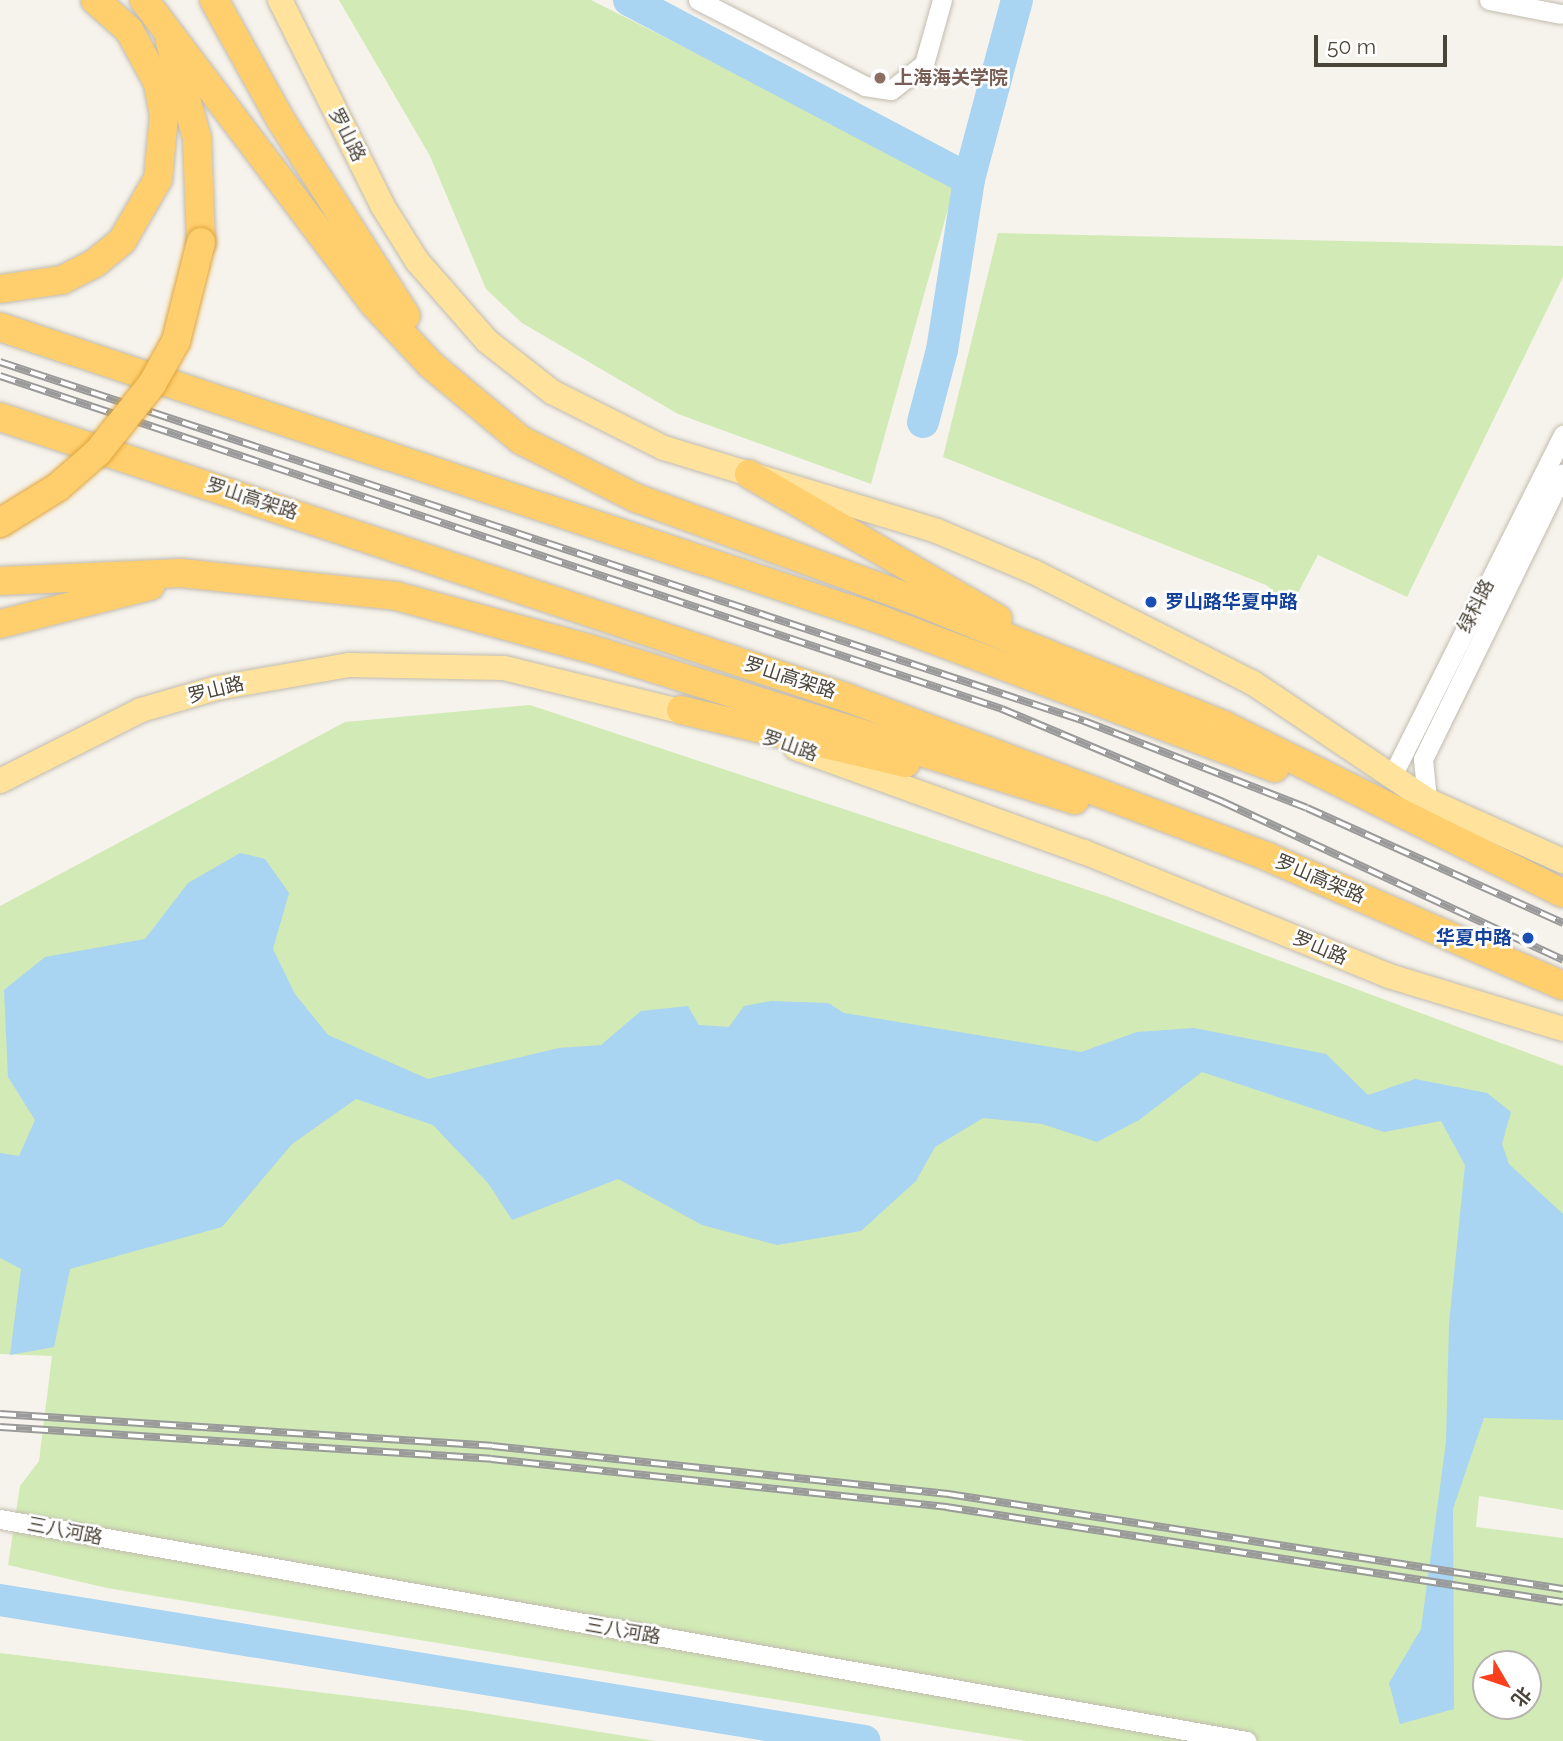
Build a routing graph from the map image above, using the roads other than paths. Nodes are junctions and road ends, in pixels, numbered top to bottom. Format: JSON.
{"nodes":[{"id":1,"x":95,"y":0,"type":"edge"},
{"id":2,"x":144,"y":0,"type":"edge"},
{"id":3,"x":154,"y":0,"type":"edge"},
{"id":4,"x":214,"y":0,"type":"edge"},
{"id":5,"x":280,"y":0,"type":"edge"},
{"id":6,"x":698,"y":0,"type":"edge"},
{"id":7,"x":942,"y":0,"type":"edge"},
{"id":8,"x":1489,"y":0,"type":"edge"},
{"id":9,"x":1561,"y":14,"type":"dead end"},
{"id":10,"x":0,"y":289,"type":"edge"},
{"id":11,"x":382,"y":298,"type":"junction"},
{"id":12,"x":0,"y":327,"type":"edge"},
{"id":13,"x":0,"y":416,"type":"edge"},
{"id":14,"x":1563,"y":435,"type":"edge"},
{"id":15,"x":1563,"y":473,"type":"edge"},
{"id":16,"x":749,"y":474,"type":"junction"},
{"id":17,"x":0,"y":523,"type":"edge"},
{"id":18,"x":0,"y":581,"type":"edge"},
{"id":19,"x":311,"y":583,"type":"junction"},
{"id":20,"x":0,"y":624,"type":"edge"},
{"id":21,"x":1125,"y":685,"type":"junction"},
{"id":22,"x":681,"y":710,"type":"junction"},
{"id":23,"x":1391,"y":778,"type":"junction"},
{"id":24,"x":0,"y":780,"type":"edge"},
{"id":25,"x":1427,"y":800,"type":"junction"},
{"id":26,"x":1122,"y":815,"type":"junction"},
{"id":27,"x":1563,"y":861,"type":"edge"},
{"id":28,"x":1563,"y":893,"type":"edge"},
{"id":29,"x":1552,"y":981,"type":"edge"},
{"id":30,"x":1563,"y":1029,"type":"edge"},
{"id":31,"x":3,"y":1520,"type":"edge"},
{"id":32,"x":1246,"y":1741,"type":"edge"}],
"edges":[{"from":1,"to":10,"type":"highway"},
{"from":2,"to":11,"type":"highway"},
{"from":3,"to":17,"type":"highway","bridge":true},
{"from":4,"to":11,"type":"highway"},
{"from":5,"to":16,"type":"main road","name":"罗山路"},
{"from":6,"to":7,"type":"street"},
{"from":8,"to":9,"type":"street"},
{"from":11,"to":21,"type":"highway"},
{"from":12,"to":28,"type":"highway"},
{"from":13,"to":29,"type":"highway","name":"罗山高架路"},
{"from":14,"to":23,"type":"street","name":"绿科路"},
{"from":15,"to":25,"type":"street","name":"绿科路"},
{"from":16,"to":21,"type":"highway"},
{"from":16,"to":23,"type":"main road","name":"罗山路"},
{"from":18,"to":19,"type":"highway"},
{"from":19,"to":20,"type":"highway"},
{"from":19,"to":26,"type":"highway"},
{"from":21,"to":28,"type":"highway"},
{"from":22,"to":24,"type":"main road","name":"罗山路"},
{"from":22,"to":26,"type":"highway"},
{"from":22,"to":30,"type":"main road","name":"罗山路"},
{"from":23,"to":25,"type":"main road","name":"罗山路"},
{"from":25,"to":27,"type":"main road","name":"罗山路"},
{"from":26,"to":29,"type":"highway"},
{"from":31,"to":32,"type":"street","name":"三八河路"}]}
